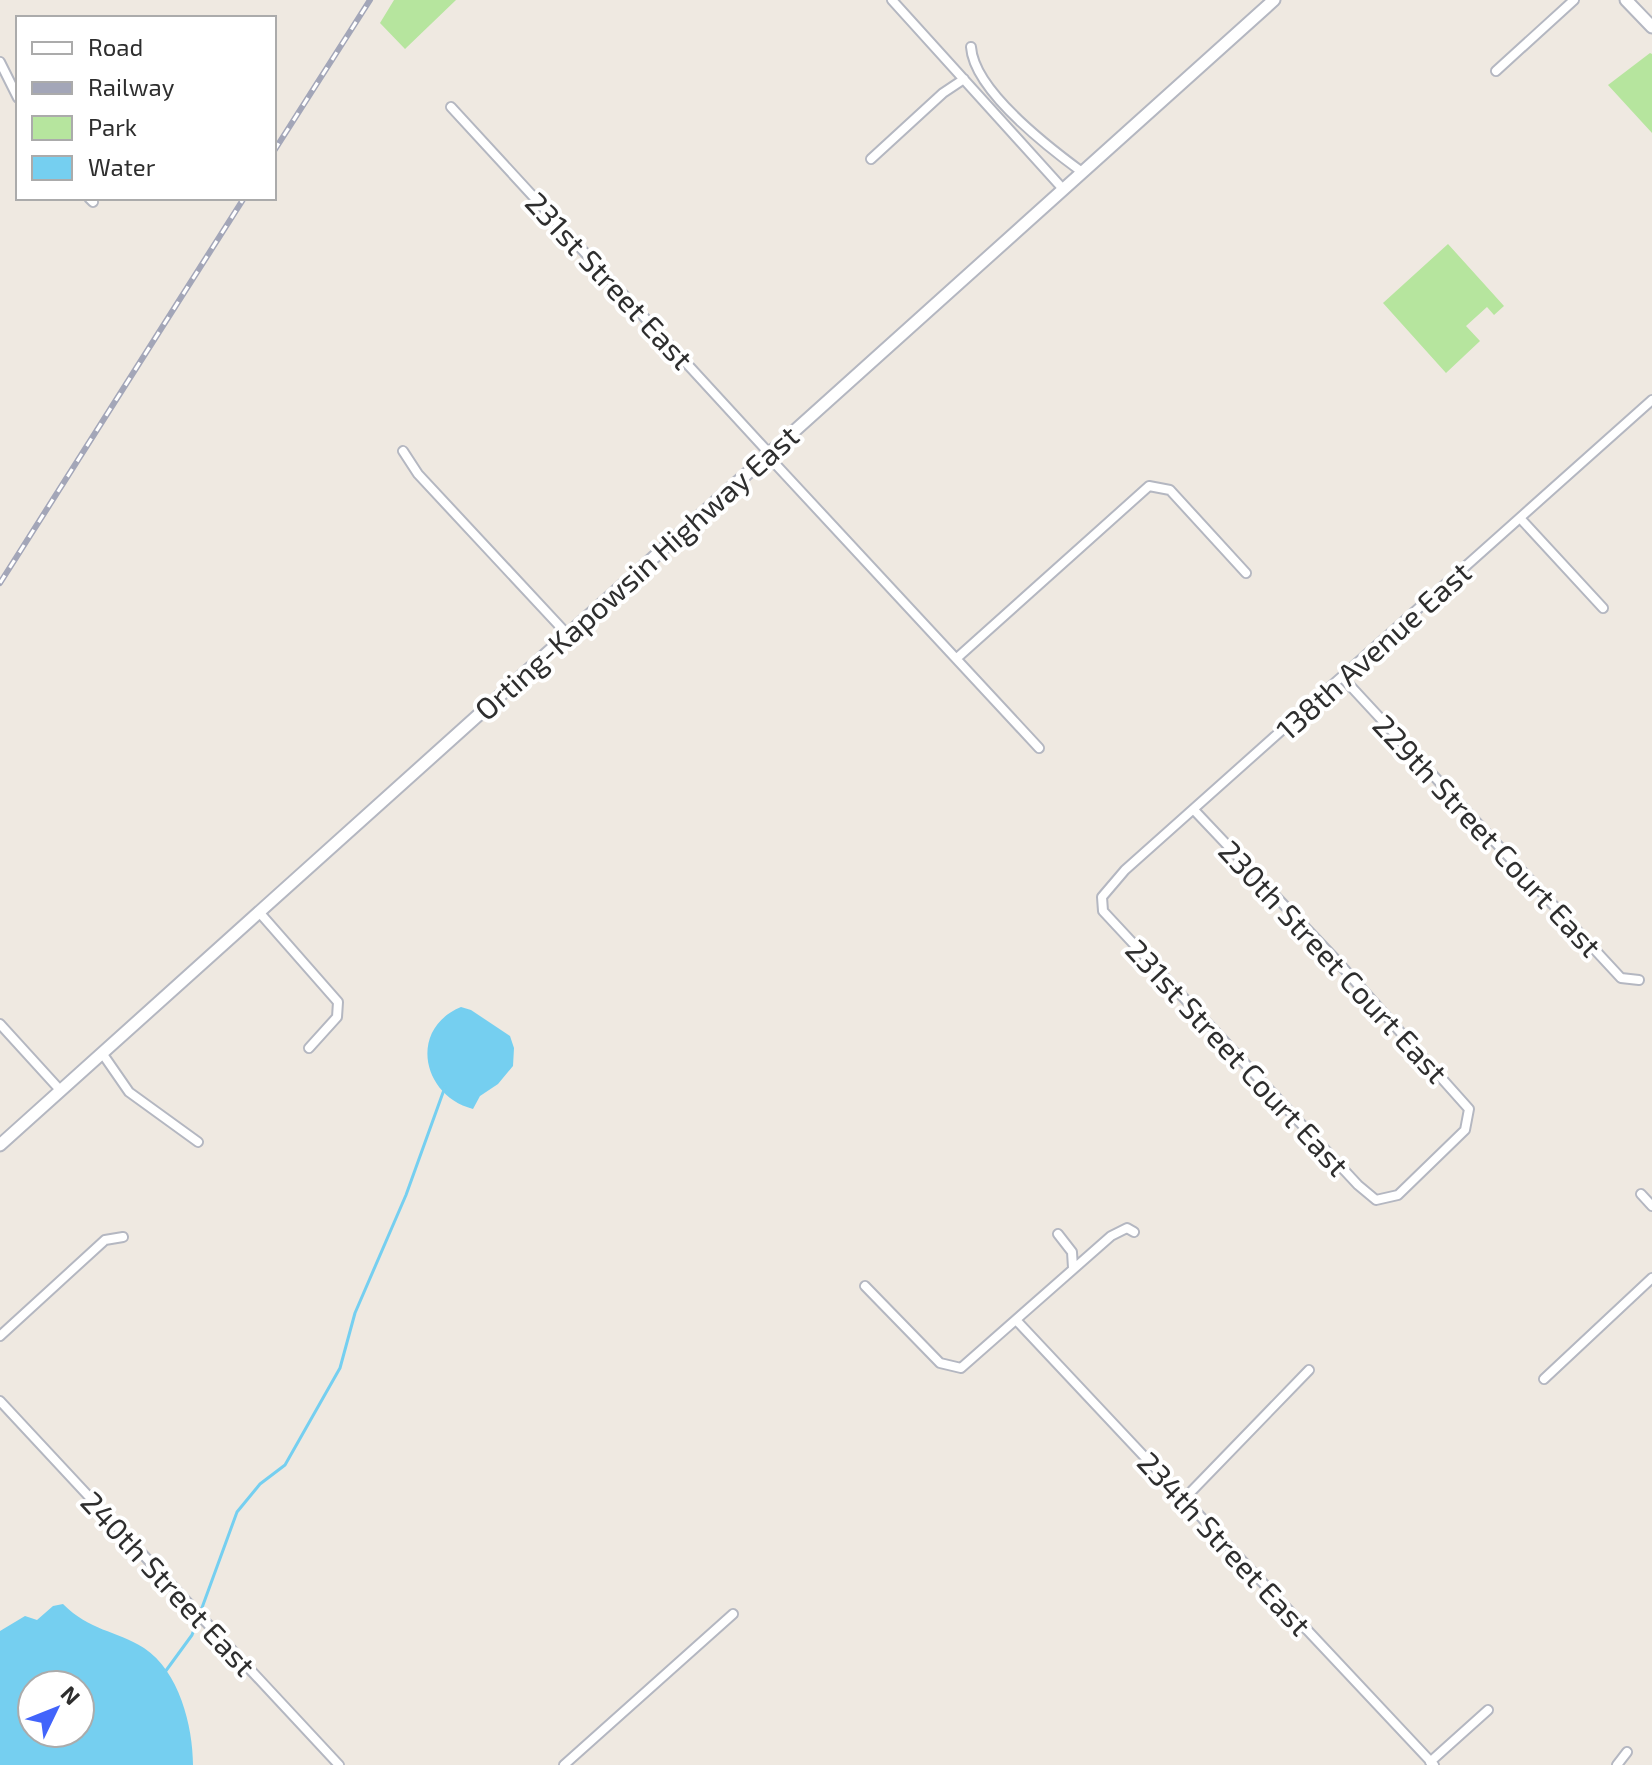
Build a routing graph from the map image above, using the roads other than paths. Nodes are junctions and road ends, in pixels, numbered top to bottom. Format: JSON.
{"nodes":[{"id":1,"x":892,"y":0,"type":"edge"},
{"id":2,"x":1574,"y":0,"type":"edge"},
{"id":3,"x":1626,"y":0,"type":"edge"},
{"id":4,"x":1268,"y":2,"type":"edge"},
{"id":5,"x":1652,"y":27,"type":"edge"},
{"id":6,"x":971,"y":47,"type":"dead end"},
{"id":7,"x":0,"y":62,"type":"edge"},
{"id":8,"x":1496,"y":71,"type":"dead end"},
{"id":9,"x":964,"y":79,"type":"junction"},
{"id":10,"x":16,"y":94,"type":"edge"},
{"id":11,"x":451,"y":107,"type":"dead end"},
{"id":12,"x":871,"y":159,"type":"dead end"},
{"id":13,"x":1082,"y":172,"type":"junction"},
{"id":14,"x":1063,"y":189,"type":"junction"},
{"id":15,"x":1652,"y":400,"type":"edge"},
{"id":16,"x":403,"y":451,"type":"dead end"},
{"id":17,"x":768,"y":454,"type":"junction"},
{"id":18,"x":1520,"y":518,"type":"junction"},
{"id":19,"x":1246,"y":573,"type":"dead end"},
{"id":20,"x":1603,"y":608,"type":"dead end"},
{"id":21,"x":567,"y":634,"type":"junction"},
{"id":22,"x":957,"y":658,"type":"junction"},
{"id":23,"x":1343,"y":678,"type":"junction"},
{"id":24,"x":1039,"y":748,"type":"dead end"},
{"id":25,"x":1194,"y":810,"type":"junction"},
{"id":26,"x":1101,"y":904,"type":"joint"},
{"id":27,"x":259,"y":912,"type":"junction"},
{"id":28,"x":1639,"y":980,"type":"dead end"},
{"id":29,"x":0,"y":1024,"type":"edge"},
{"id":30,"x":309,"y":1048,"type":"dead end"},
{"id":31,"x":102,"y":1053,"type":"junction"},
{"id":32,"x":61,"y":1091,"type":"junction"},
{"id":33,"x":198,"y":1142,"type":"dead end"},
{"id":34,"x":0,"y":1145,"type":"edge"},
{"id":35,"x":1641,"y":1194,"type":"dead end"},
{"id":36,"x":1383,"y":1200,"type":"joint"},
{"id":37,"x":1652,"y":1206,"type":"edge"},
{"id":38,"x":1134,"y":1232,"type":"dead end"},
{"id":39,"x":1058,"y":1234,"type":"dead end"},
{"id":40,"x":123,"y":1237,"type":"dead end"},
{"id":41,"x":1073,"y":1268,"type":"junction"},
{"id":42,"x":1652,"y":1278,"type":"edge"},
{"id":43,"x":865,"y":1286,"type":"dead end"},
{"id":44,"x":1017,"y":1321,"type":"junction"},
{"id":45,"x":0,"y":1336,"type":"edge"},
{"id":46,"x":1309,"y":1370,"type":"dead end"},
{"id":47,"x":1544,"y":1379,"type":"dead end"},
{"id":48,"x":0,"y":1401,"type":"edge"},
{"id":49,"x":1184,"y":1499,"type":"junction"},
{"id":50,"x":733,"y":1614,"type":"dead end"},
{"id":51,"x":1488,"y":1710,"type":"dead end"},
{"id":52,"x":1627,"y":1752,"type":"dead end"},
{"id":53,"x":1432,"y":1763,"type":"edge"},
{"id":54,"x":339,"y":1765,"type":"edge"},
{"id":55,"x":564,"y":1765,"type":"edge"},
{"id":56,"x":1617,"y":1765,"type":"edge"}],
"edges":[{"from":1,"to":9,"type":"street"},
{"from":2,"to":8,"type":"street"},
{"from":3,"to":5,"type":"main road"},
{"from":4,"to":13,"type":"main road","name":"Orting-Kapowsin Highway East"},
{"from":6,"to":13,"type":"street"},
{"from":7,"to":10,"type":"street"},
{"from":9,"to":12,"type":"street"},
{"from":9,"to":14,"type":"street"},
{"from":11,"to":17,"type":"street","name":"231st Street East"},
{"from":13,"to":14,"type":"main road","name":"Orting-Kapowsin Highway East"},
{"from":14,"to":17,"type":"main road","name":"Orting-Kapowsin Highway East"},
{"from":15,"to":18,"type":"street","name":"138th Avenue East"},
{"from":16,"to":21,"type":"street"},
{"from":17,"to":21,"type":"main road","name":"Orting-Kapowsin Highway East"},
{"from":17,"to":22,"type":"street","name":"231st Street East"},
{"from":18,"to":20,"type":"street"},
{"from":18,"to":23,"type":"street","name":"138th Avenue East"},
{"from":19,"to":22,"type":"street"},
{"from":21,"to":27,"type":"main road","name":"Orting-Kapowsin Highway East"},
{"from":22,"to":24,"type":"street","name":"231st Street East"},
{"from":23,"to":25,"type":"street","name":"138th Avenue East"},
{"from":23,"to":28,"type":"street","name":"229th Street Court East"},
{"from":25,"to":26,"type":"street","name":"138th Avenue East"},
{"from":25,"to":36,"type":"street","name":"230th Street Court East"},
{"from":26,"to":36,"type":"street","name":"231st Street Court East"},
{"from":27,"to":30,"type":"street"},
{"from":27,"to":31,"type":"main road","name":"Orting-Kapowsin Highway East"},
{"from":29,"to":32,"type":"street"},
{"from":31,"to":32,"type":"main road","name":"Orting-Kapowsin Highway East"},
{"from":31,"to":33,"type":"street"},
{"from":32,"to":34,"type":"main road","name":"Orting-Kapowsin Highway East"},
{"from":35,"to":37,"type":"street"},
{"from":38,"to":41,"type":"street"},
{"from":39,"to":41,"type":"street"},
{"from":40,"to":45,"type":"street"},
{"from":41,"to":44,"type":"street"},
{"from":42,"to":47,"type":"street"},
{"from":43,"to":44,"type":"street"},
{"from":44,"to":49,"type":"street","name":"234th Street East"},
{"from":46,"to":49,"type":"street"},
{"from":48,"to":54,"type":"street","name":"240th Street East"},
{"from":49,"to":53,"type":"street","name":"234th Street East"},
{"from":50,"to":55,"type":"street"},
{"from":51,"to":53,"type":"street"},
{"from":52,"to":56,"type":"street"}]}
